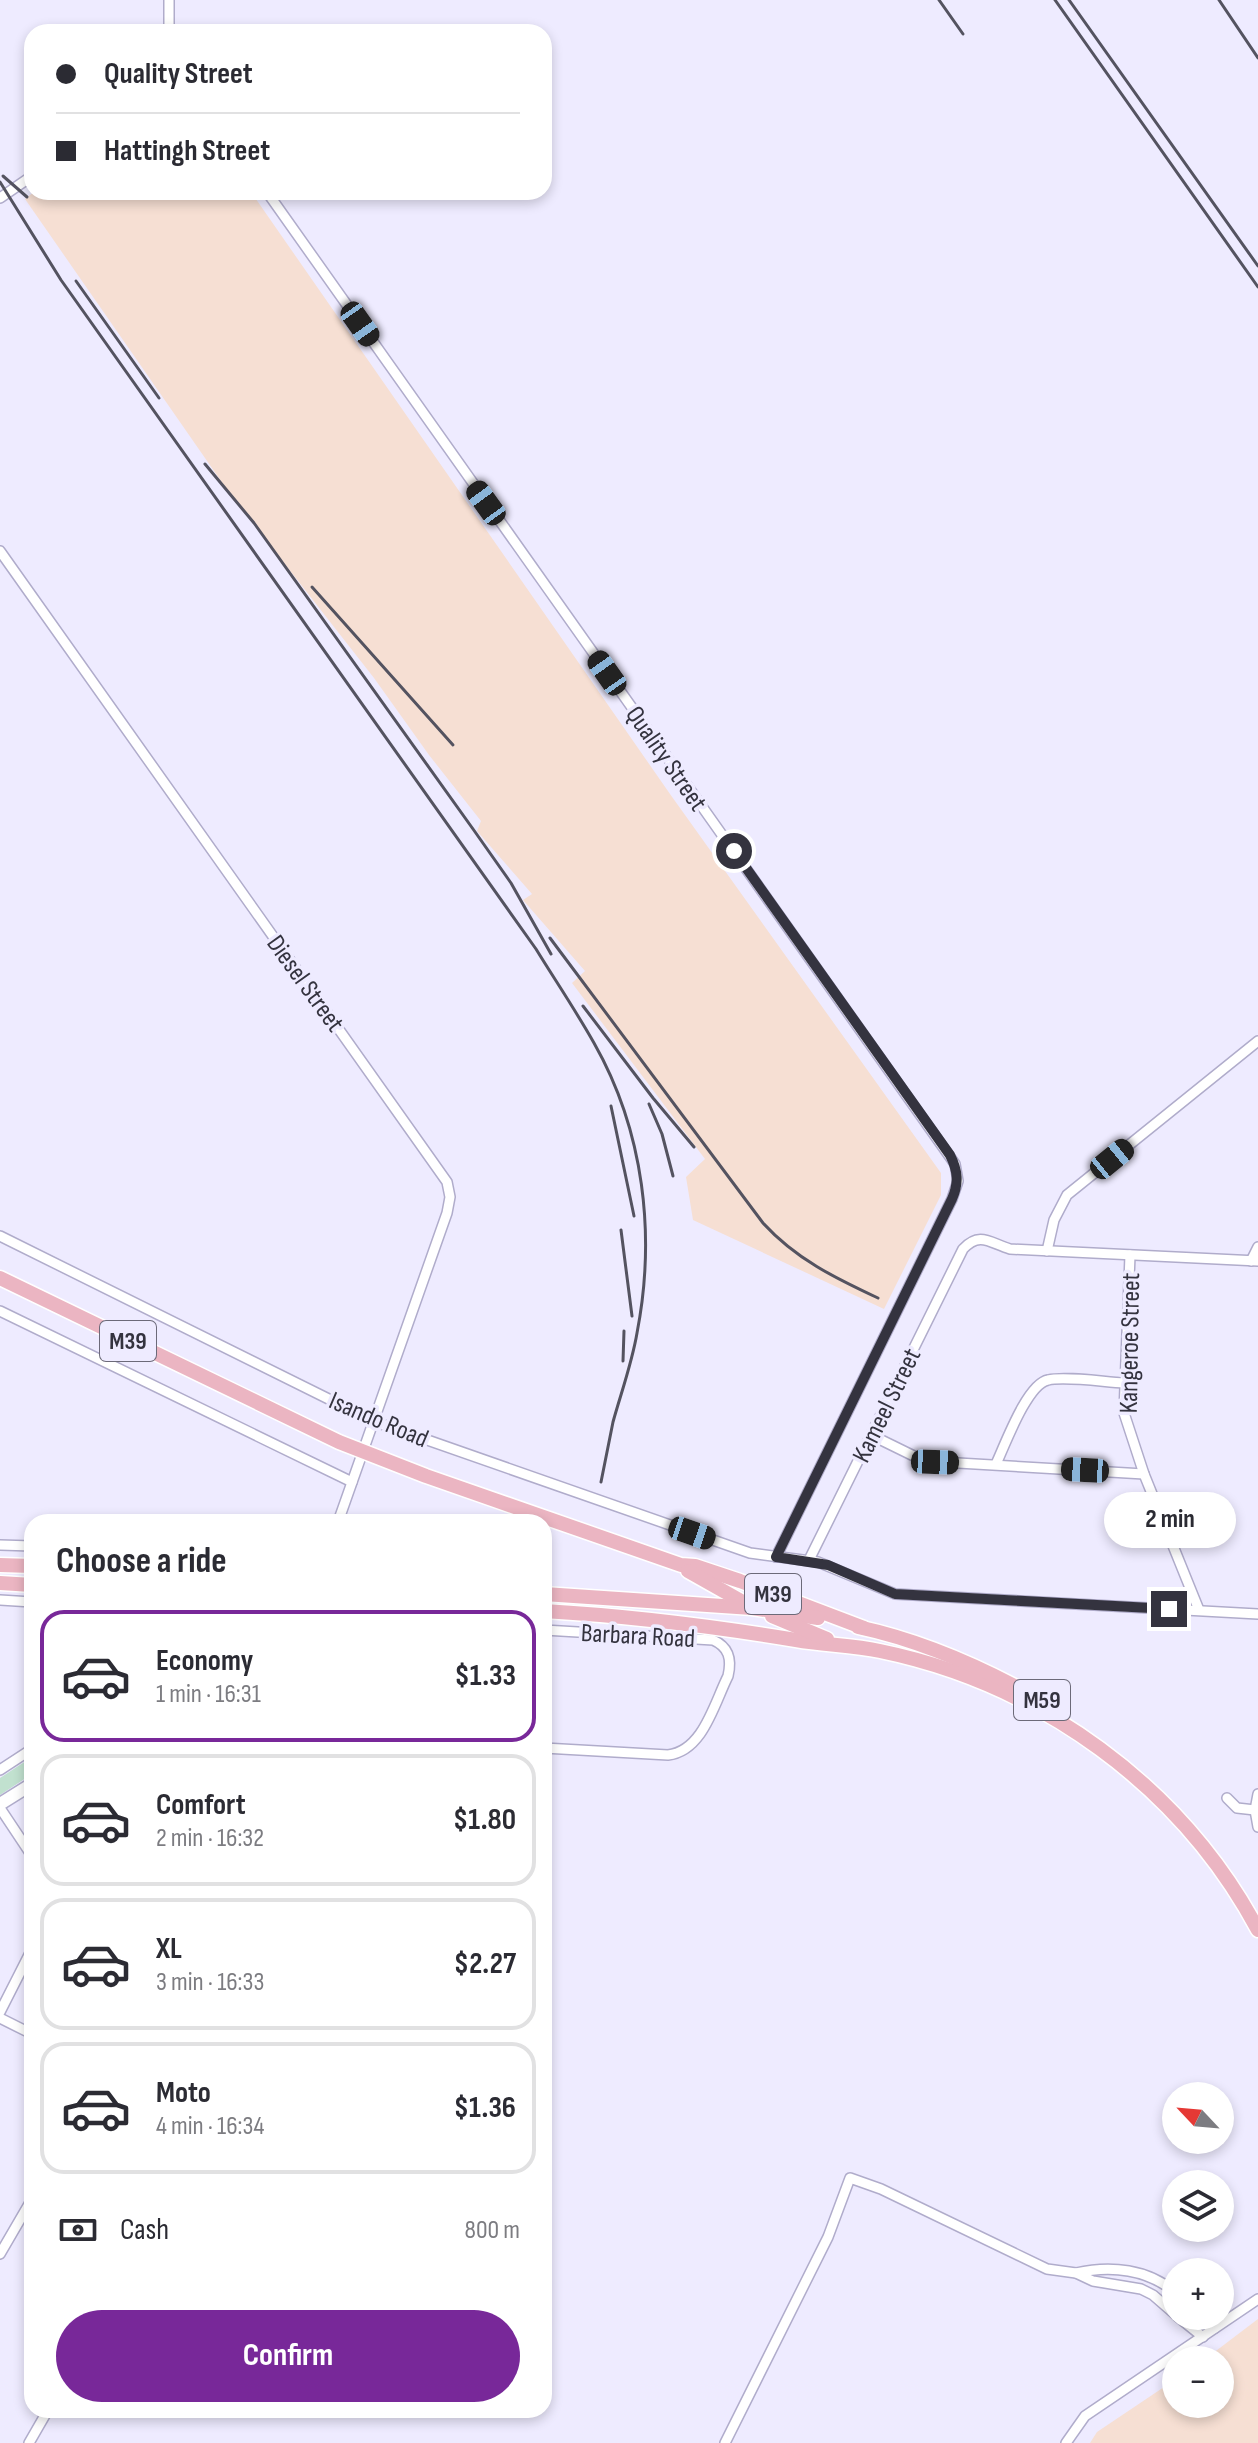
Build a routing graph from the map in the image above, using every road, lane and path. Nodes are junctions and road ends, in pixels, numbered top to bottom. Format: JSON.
{"nodes":[{"id":1,"x":169,"y":0,"type":"edge"},
{"id":2,"x":169,"y":24,"type":"edge"},
{"id":3,"x":24,"y":182,"type":"edge"},
{"id":4,"x":0,"y":198,"type":"edge"},
{"id":5,"x":273,"y":200,"type":"edge"},
{"id":6,"x":0,"y":551,"type":"edge"},
{"id":7,"x":1258,"y":1041,"type":"edge"},
{"id":8,"x":0,"y":1236,"type":"edge"},
{"id":9,"x":1258,"y":1247,"type":"edge"},
{"id":10,"x":1047,"y":1251,"type":"junction"},
{"id":11,"x":1130,"y":1255,"type":"junction"},
{"id":12,"x":1254,"y":1261,"type":"edge"},
{"id":13,"x":0,"y":1278,"type":"edge"},
{"id":14,"x":0,"y":1311,"type":"edge"},
{"id":15,"x":1124,"y":1383,"type":"junction"},
{"id":16,"x":373,"y":1421,"type":"junction"},
{"id":17,"x":871,"y":1435,"type":"junction"},
{"id":18,"x":362,"y":1452,"type":"junction"},
{"id":19,"x":996,"y":1464,"type":"junction"},
{"id":20,"x":1144,"y":1474,"type":"junction"},
{"id":21,"x":352,"y":1482,"type":"junction"},
{"id":22,"x":341,"y":1514,"type":"edge"},
{"id":23,"x":537,"y":1514,"type":"edge"},
{"id":24,"x":552,"y":1519,"type":"edge"},
{"id":25,"x":0,"y":1545,"type":"edge"},
{"id":26,"x":24,"y":1546,"type":"edge"},
{"id":27,"x":776,"y":1557,"type":"junction"},
{"id":28,"x":809,"y":1560,"type":"junction"},
{"id":29,"x":0,"y":1565,"type":"edge"},
{"id":30,"x":681,"y":1565,"type":"junction"},
{"id":31,"x":24,"y":1566,"type":"edge"},
{"id":32,"x":0,"y":1583,"type":"edge"},
{"id":33,"x":24,"y":1584,"type":"edge"},
{"id":34,"x":552,"y":1595,"type":"edge"},
{"id":35,"x":0,"y":1600,"type":"edge"},
{"id":36,"x":24,"y":1602,"type":"edge"},
{"id":37,"x":752,"y":1608,"type":"junction"},
{"id":38,"x":1199,"y":1610,"type":"junction"},
{"id":39,"x":552,"y":1612,"type":"edge"},
{"id":40,"x":1258,"y":1614,"type":"edge"},
{"id":41,"x":864,"y":1628,"type":"junction"},
{"id":42,"x":552,"y":1630,"type":"edge"},
{"id":43,"x":835,"y":1642,"type":"junction"},
{"id":44,"x":552,"y":1748,"type":"edge"},
{"id":45,"x":24,"y":1754,"type":"edge"},
{"id":46,"x":0,"y":1770,"type":"edge"},
{"id":47,"x":24,"y":1790,"type":"edge"},
{"id":48,"x":1258,"y":1794,"type":"edge"},
{"id":49,"x":1227,"y":1798,"type":"dead end"},
{"id":50,"x":0,"y":1806,"type":"edge"},
{"id":51,"x":1255,"y":1810,"type":"junction"},
{"id":52,"x":1258,"y":1827,"type":"edge"},
{"id":53,"x":24,"y":1844,"type":"edge"},
{"id":54,"x":1258,"y":1912,"type":"edge"},
{"id":55,"x":1258,"y":1930,"type":"edge"},
{"id":56,"x":24,"y":1965,"type":"edge"},
{"id":57,"x":0,"y":2012,"type":"edge"},
{"id":58,"x":0,"y":2018,"type":"edge"},
{"id":59,"x":24,"y":2030,"type":"edge"},
{"id":60,"x":24,"y":2213,"type":"edge"},
{"id":61,"x":0,"y":2254,"type":"edge"},
{"id":62,"x":1076,"y":2273,"type":"junction"},
{"id":63,"x":1162,"y":2282,"type":"edge"},
{"id":64,"x":1258,"y":2299,"type":"edge"},
{"id":65,"x":1162,"y":2303,"type":"edge"},
{"id":66,"x":1234,"y":2315,"type":"edge"},
{"id":67,"x":1194,"y":2330,"type":"edge"},
{"id":68,"x":1212,"y":2330,"type":"edge"},
{"id":69,"x":1203,"y":2337,"type":"junction"},
{"id":70,"x":43,"y":2418,"type":"edge"},
{"id":71,"x":29,"y":2443,"type":"edge"},
{"id":72,"x":725,"y":2443,"type":"edge"},
{"id":73,"x":1066,"y":2443,"type":"edge"}],
"edges":[{"from":1,"to":2,"type":"street"},
{"from":3,"to":4,"type":"street"},
{"from":5,"to":27,"type":"street","name":"Quality Street"},
{"from":6,"to":16,"type":"street","name":"Diesel Street"},
{"from":7,"to":10,"type":"street"},
{"from":8,"to":16,"type":"street","name":"Isando Road"},
{"from":9,"to":12,"type":"street"},
{"from":10,"to":11,"type":"street"},
{"from":10,"to":17,"type":"street","name":"Kameel Street"},
{"from":11,"to":12,"type":"street"},
{"from":11,"to":15,"type":"street","name":"Kangeroe Street"},
{"from":13,"to":18,"type":"main road","name":"Isando Road","number":"M39"},
{"from":14,"to":21,"type":"street"},
{"from":15,"to":19,"type":"street"},
{"from":15,"to":20,"type":"street","name":"Kangeroe Street"},
{"from":16,"to":18,"type":"street","name":"Diesel Street"},
{"from":16,"to":27,"type":"street","name":"Isando Road"},
{"from":17,"to":19,"type":"street"},
{"from":17,"to":28,"type":"street","name":"Kameel Street"},
{"from":18,"to":21,"type":"street","name":"Diesel Street"},
{"from":18,"to":23,"type":"main road","name":"Isando Road","number":"M39"},
{"from":19,"to":20,"type":"street"},
{"from":20,"to":38,"type":"street","name":"Kangeroe Street"},
{"from":21,"to":22,"type":"street","name":"Diesel Street"},
{"from":24,"to":30,"type":"main road","name":"Isando Road","number":"M39"},
{"from":25,"to":26,"type":"street"},
{"from":27,"to":28,"type":"street","name":"Isando Road"},
{"from":28,"to":38,"type":"street","name":"Isando Road"},
{"from":29,"to":31,"type":"main road"},
{"from":30,"to":37,"type":"main road","name":"Isando Road","number":"M39"},
{"from":30,"to":41,"type":"main road","name":"Isando Road","number":"M39"},
{"from":32,"to":33,"type":"main road"},
{"from":34,"to":37,"type":"main road","number":"M59"},
{"from":35,"to":36,"type":"street"},
{"from":37,"to":41,"type":"main road","number":"M59"},
{"from":37,"to":43,"type":"main road","number":"M39"},
{"from":38,"to":40,"type":"street","name":"Isando Road"},
{"from":39,"to":43,"type":"main road","number":"M59"},
{"from":41,"to":54,"type":"main road","number":"M59"},
{"from":42,"to":44,"type":"street","name":"Barbara Road"},
{"from":43,"to":55,"type":"main road","number":"M59"},
{"from":45,"to":46,"type":"street"},
{"from":47,"to":50,"type":"main road"},
{"from":48,"to":51,"type":"street"},
{"from":49,"to":51,"type":"street"},
{"from":50,"to":53,"type":"street"},
{"from":51,"to":52,"type":"street"},
{"from":56,"to":57,"type":"street"},
{"from":58,"to":59,"type":"street"},
{"from":60,"to":61,"type":"street"},
{"from":62,"to":63,"type":"street"},
{"from":62,"to":65,"type":"street"},
{"from":62,"to":72,"type":"street"},
{"from":64,"to":66,"type":"street"},
{"from":67,"to":69,"type":"street"},
{"from":68,"to":69,"type":"street"},
{"from":69,"to":73,"type":"street"},
{"from":70,"to":71,"type":"street"}]}
